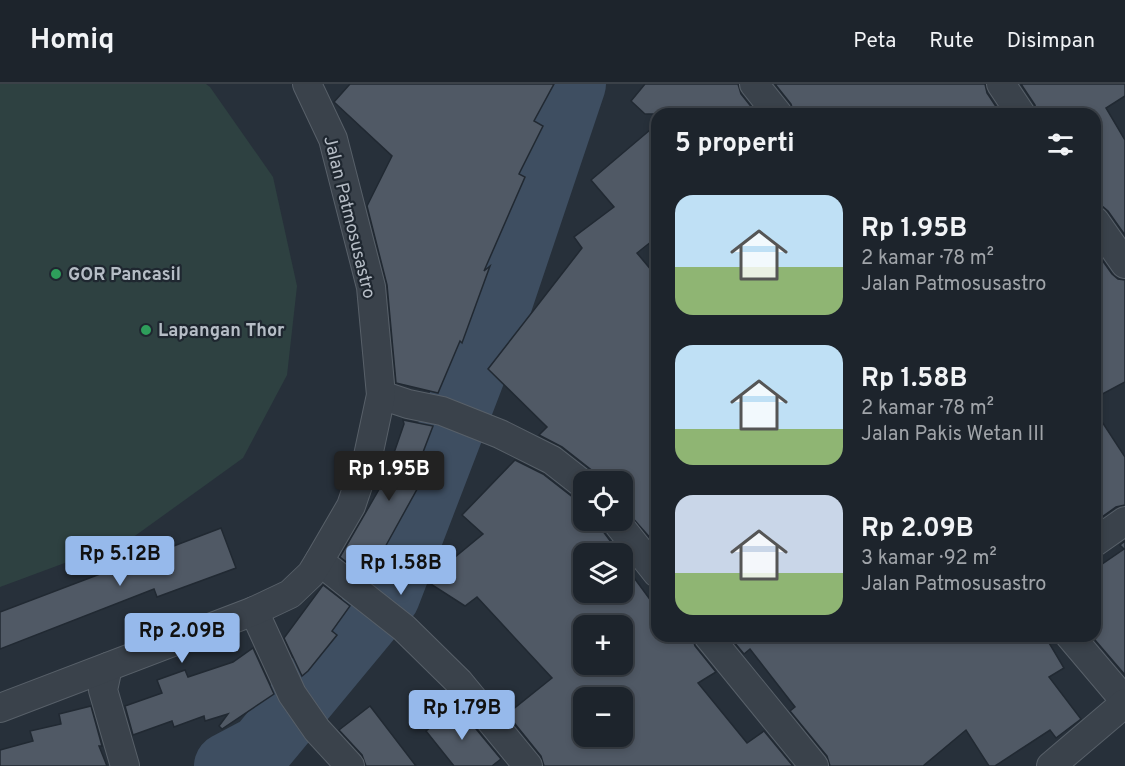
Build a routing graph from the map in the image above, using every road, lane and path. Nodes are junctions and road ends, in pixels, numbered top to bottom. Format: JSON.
{"nodes":[{"id":1,"x":307,"y":84,"type":"edge"},
{"id":2,"x":754,"y":84,"type":"edge"},
{"id":3,"x":1001,"y":84,"type":"edge"},
{"id":4,"x":772,"y":108,"type":"edge"},
{"id":5,"x":1018,"y":108,"type":"edge"},
{"id":6,"x":1101,"y":230,"type":"edge"},
{"id":7,"x":1125,"y":264,"type":"edge"},
{"id":8,"x":381,"y":395,"type":"junction"},
{"id":9,"x":573,"y":476,"type":"edge"},
{"id":10,"x":624,"y":531,"type":"edge"},
{"id":11,"x":319,"y":561,"type":"junction"},
{"id":12,"x":651,"y":565,"type":"edge"},
{"id":13,"x":254,"y":611,"type":"junction"},
{"id":14,"x":713,"y":642,"type":"edge"},
{"id":15,"x":1075,"y":642,"type":"edge"},
{"id":16,"x":108,"y":667,"type":"junction"},
{"id":17,"x":1125,"y":702,"type":"edge"},
{"id":18,"x":0,"y":708,"type":"edge"},
{"id":19,"x":125,"y":766,"type":"edge"},
{"id":20,"x":350,"y":766,"type":"edge"},
{"id":21,"x":528,"y":766,"type":"edge"},
{"id":22,"x":814,"y":766,"type":"edge"},
{"id":23,"x":1051,"y":766,"type":"edge"}],
"edges":[{"from":1,"to":8,"type":"street","name":"Jalan Patmosusastro"},
{"from":2,"to":4,"type":"street"},
{"from":3,"to":5,"type":"street"},
{"from":6,"to":7,"type":"street"},
{"from":8,"to":9,"type":"street"},
{"from":8,"to":11,"type":"street","name":"Jalan Patmosusastro"},
{"from":10,"to":12,"type":"street"},
{"from":11,"to":13,"type":"street","name":"Jalan Patmosusastro"},
{"from":11,"to":21,"type":"street"},
{"from":13,"to":16,"type":"street","name":"Jalan Patmosusastro"},
{"from":13,"to":20,"type":"street"},
{"from":14,"to":22,"type":"street"},
{"from":15,"to":17,"type":"street"},
{"from":16,"to":18,"type":"street","name":"Jalan Patmosusastro"},
{"from":16,"to":19,"type":"street"},
{"from":17,"to":23,"type":"street"}]}
